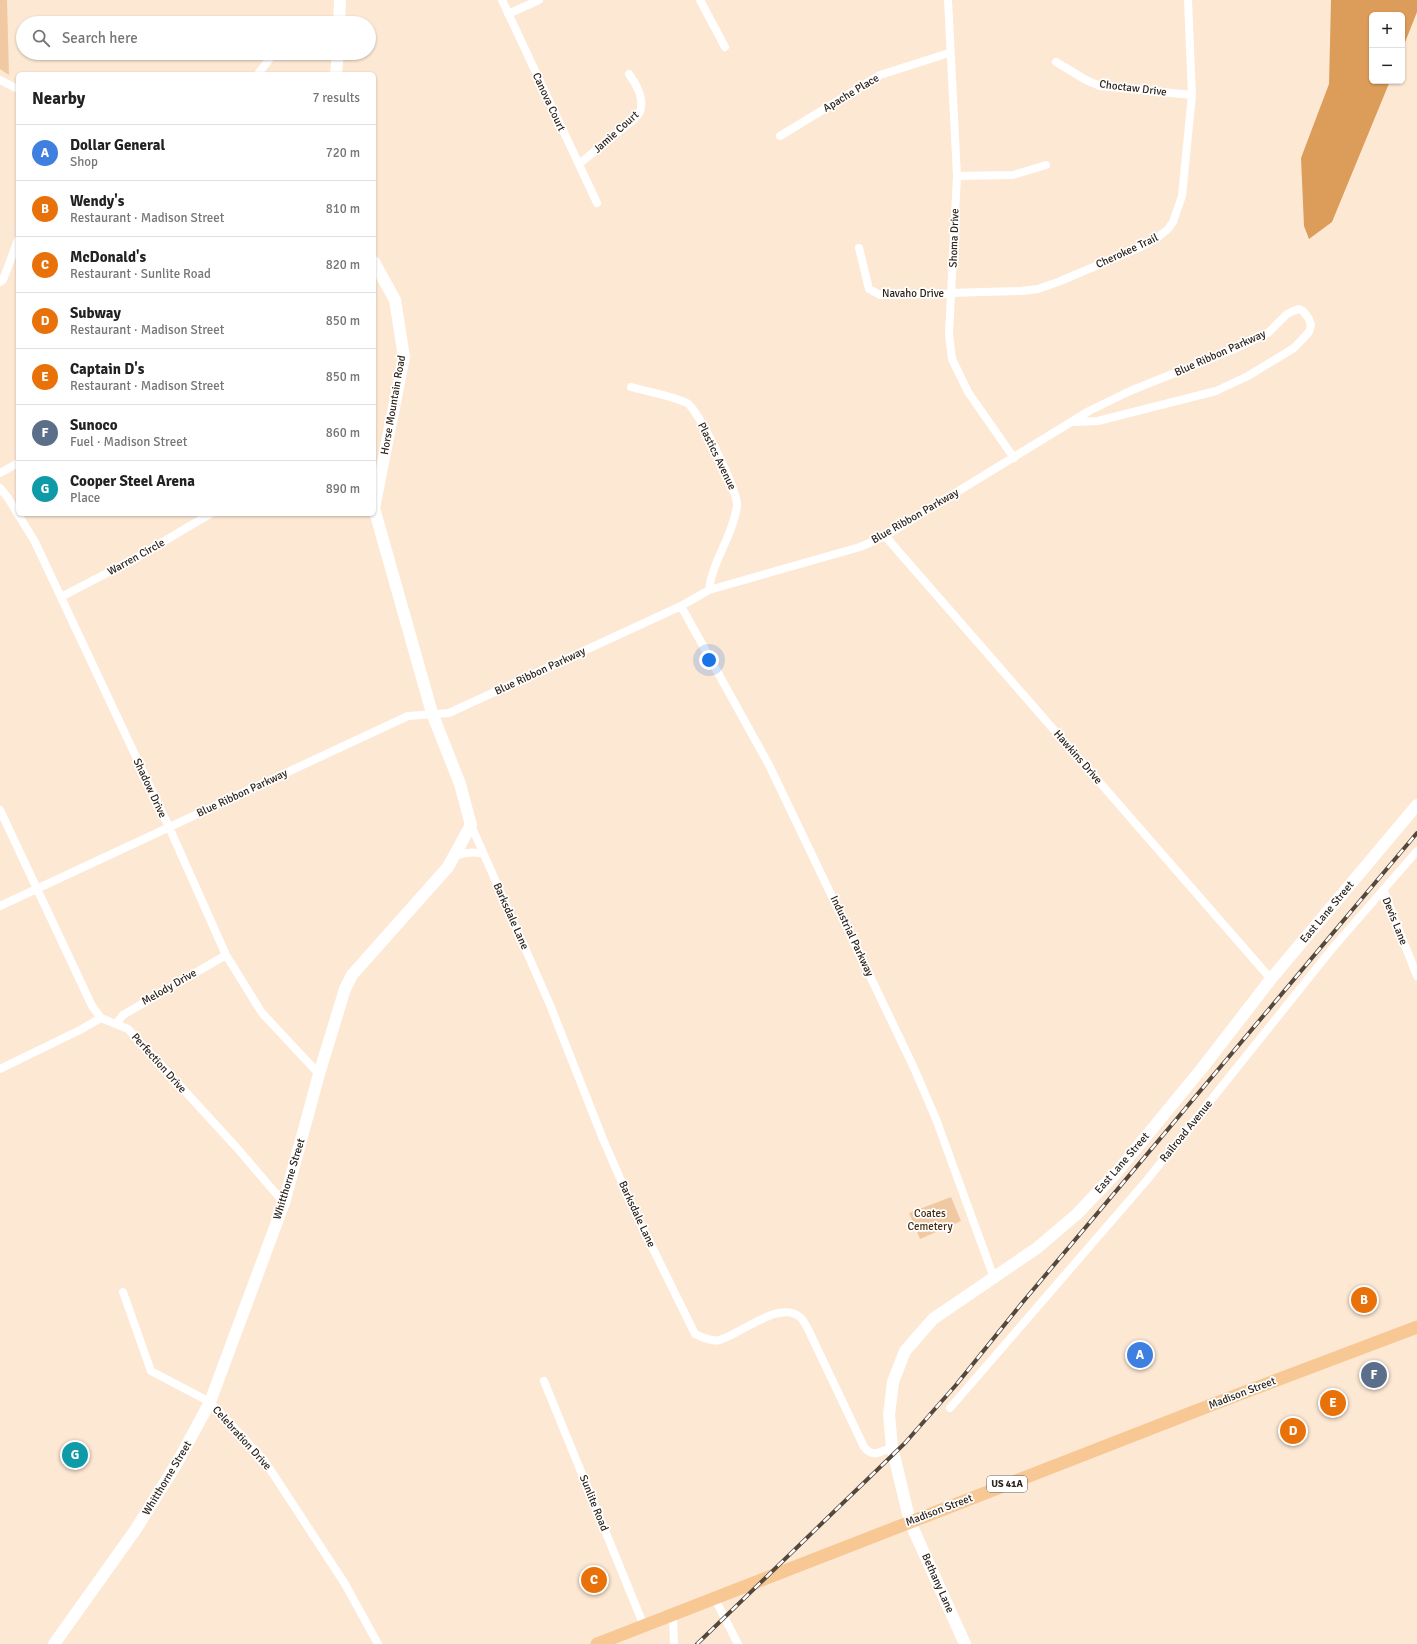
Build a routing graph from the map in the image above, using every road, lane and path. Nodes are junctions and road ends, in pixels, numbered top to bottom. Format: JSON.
{"nodes":[{"id":1,"x":340,"y":0,"type":"edge"},
{"id":2,"x":502,"y":0,"type":"edge"},
{"id":3,"x":539,"y":0,"type":"edge"},
{"id":4,"x":700,"y":0,"type":"edge"},
{"id":5,"x":948,"y":0,"type":"edge"},
{"id":6,"x":1188,"y":0,"type":"edge"},
{"id":7,"x":508,"y":14,"type":"junction"},
{"id":8,"x":339,"y":16,"type":"edge"},
{"id":9,"x":726,"y":47,"type":"dead end"},
{"id":10,"x":949,"y":54,"type":"junction"},
{"id":11,"x":269,"y":60,"type":"edge"},
{"id":12,"x":337,"y":60,"type":"edge"},
{"id":13,"x":1056,"y":62,"type":"dead end"},
{"id":14,"x":260,"y":72,"type":"edge"},
{"id":15,"x":336,"y":72,"type":"edge"},
{"id":16,"x":629,"y":74,"type":"dead end"},
{"id":17,"x":0,"y":80,"type":"edge"},
{"id":18,"x":16,"y":88,"type":"edge"},
{"id":19,"x":1192,"y":95,"type":"junction"},
{"id":20,"x":780,"y":136,"type":"dead end"},
{"id":21,"x":579,"y":164,"type":"junction"},
{"id":22,"x":1046,"y":165,"type":"dead end"},
{"id":23,"x":957,"y":176,"type":"junction"},
{"id":24,"x":597,"y":203,"type":"dead end"},
{"id":25,"x":16,"y":245,"type":"edge"},
{"id":26,"x":859,"y":248,"type":"dead end"},
{"id":27,"x":376,"y":266,"type":"edge"},
{"id":28,"x":0,"y":282,"type":"edge"},
{"id":29,"x":952,"y":293,"type":"junction"},
{"id":30,"x":631,"y":387,"type":"dead end"},
{"id":31,"x":1072,"y":422,"type":"junction"},
{"id":32,"x":1014,"y":458,"type":"junction"},
{"id":33,"x":16,"y":464,"type":"edge"},
{"id":34,"x":0,"y":473,"type":"edge"},
{"id":35,"x":0,"y":488,"type":"edge"},
{"id":36,"x":376,"y":498,"type":"edge"},
{"id":37,"x":16,"y":511,"type":"edge"},
{"id":38,"x":376,"y":515,"type":"edge"},
{"id":39,"x":19,"y":516,"type":"edge"},
{"id":40,"x":207,"y":516,"type":"edge"},
{"id":41,"x":885,"y":536,"type":"junction"},
{"id":42,"x":709,"y":590,"type":"junction"},
{"id":43,"x":61,"y":597,"type":"junction"},
{"id":44,"x":681,"y":606,"type":"junction"},
{"id":45,"x":432,"y":713,"type":"junction"},
{"id":46,"x":1417,"y":805,"type":"edge"},
{"id":47,"x":0,"y":810,"type":"edge"},
{"id":48,"x":471,"y":825,"type":"junction"},
{"id":49,"x":169,"y":827,"type":"junction"},
{"id":50,"x":1417,"y":851,"type":"edge"},
{"id":51,"x":483,"y":854,"type":"junction"},
{"id":52,"x":453,"y":857,"type":"junction"},
{"id":53,"x":36,"y":889,"type":"junction"},
{"id":54,"x":1380,"y":895,"type":"junction"},
{"id":55,"x":0,"y":906,"type":"edge"},
{"id":56,"x":226,"y":955,"type":"junction"},
{"id":57,"x":1417,"y":976,"type":"edge"},
{"id":58,"x":1271,"y":979,"type":"junction"},
{"id":59,"x":101,"y":1018,"type":"junction"},
{"id":60,"x":116,"y":1024,"type":"junction"},
{"id":61,"x":0,"y":1069,"type":"edge"},
{"id":62,"x":319,"y":1074,"type":"junction"},
{"id":63,"x":284,"y":1203,"type":"junction"},
{"id":64,"x":994,"y":1278,"type":"junction"},
{"id":65,"x":123,"y":1292,"type":"dead end"},
{"id":66,"x":1417,"y":1327,"type":"edge"},
{"id":67,"x":544,"y":1381,"type":"dead end"},
{"id":68,"x":210,"y":1402,"type":"junction"},
{"id":69,"x":950,"y":1408,"type":"dead end"},
{"id":70,"x":892,"y":1447,"type":"junction"},
{"id":71,"x":910,"y":1522,"type":"junction"},
{"id":72,"x":714,"y":1597,"type":"junction"},
{"id":73,"x":673,"y":1615,"type":"junction"},
{"id":74,"x":644,"y":1626,"type":"junction"},
{"id":75,"x":54,"y":1644,"type":"edge"},
{"id":76,"x":378,"y":1644,"type":"edge"},
{"id":77,"x":597,"y":1644,"type":"edge"},
{"id":78,"x":674,"y":1644,"type":"edge"},
{"id":79,"x":738,"y":1644,"type":"edge"},
{"id":80,"x":965,"y":1644,"type":"edge"}],
"edges":[{"from":1,"to":8,"type":"street"},
{"from":2,"to":7,"type":"street","name":"Canova Court"},
{"from":3,"to":7,"type":"street"},
{"from":4,"to":9,"type":"street"},
{"from":5,"to":10,"type":"street","name":"Shoma Drive"},
{"from":6,"to":19,"type":"street","name":"Cherokee Trail"},
{"from":7,"to":21,"type":"street","name":"Canova Court"},
{"from":10,"to":20,"type":"street","name":"Apache Place"},
{"from":10,"to":23,"type":"street","name":"Shoma Drive"},
{"from":11,"to":14,"type":"street"},
{"from":12,"to":15,"type":"street"},
{"from":13,"to":19,"type":"street","name":"Choctaw Drive"},
{"from":16,"to":21,"type":"street","name":"Jamie Court"},
{"from":17,"to":18,"type":"street"},
{"from":19,"to":29,"type":"street","name":"Cherokee Trail"},
{"from":21,"to":24,"type":"street","name":"Canova Court"},
{"from":22,"to":23,"type":"street"},
{"from":23,"to":29,"type":"street","name":"Shoma Drive"},
{"from":25,"to":28,"type":"street"},
{"from":26,"to":29,"type":"street","name":"Navaho Drive"},
{"from":27,"to":36,"type":"street","name":"Horse Mountain Road"},
{"from":29,"to":32,"type":"street","name":"Shoma Drive"},
{"from":30,"to":42,"type":"street","name":"Plastics Avenue"},
{"from":31,"to":31,"type":"street","name":"Blue Ribbon Parkway"},
{"from":31,"to":32,"type":"street","name":"Blue Ribbon Parkway"},
{"from":32,"to":41,"type":"street","name":"Blue Ribbon Parkway"},
{"from":33,"to":34,"type":"street"},
{"from":35,"to":37,"type":"street","name":"Shadow Drive"},
{"from":38,"to":45,"type":"street","name":"Horse Mountain Road"},
{"from":39,"to":43,"type":"street","name":"Shadow Drive"},
{"from":40,"to":43,"type":"street","name":"Warren Circle"},
{"from":41,"to":42,"type":"street","name":"Blue Ribbon Parkway"},
{"from":41,"to":58,"type":"street","name":"Hawkins Drive"},
{"from":42,"to":44,"type":"street","name":"Blue Ribbon Parkway"},
{"from":43,"to":49,"type":"street","name":"Shadow Drive"},
{"from":44,"to":45,"type":"street","name":"Blue Ribbon Parkway"},
{"from":44,"to":64,"type":"street","name":"Industrial Parkway"},
{"from":45,"to":48,"type":"street"},
{"from":45,"to":49,"type":"street","name":"Blue Ribbon Parkway"},
{"from":46,"to":58,"type":"street","name":"East Lane Street"},
{"from":47,"to":53,"type":"street"},
{"from":48,"to":51,"type":"street","name":"Barksdale Lane"},
{"from":48,"to":52,"type":"street","name":"Whitthorne Street"},
{"from":49,"to":53,"type":"street","name":"Blue Ribbon Parkway"},
{"from":49,"to":56,"type":"street","name":"Shadow Drive"},
{"from":50,"to":54,"type":"street","name":"Railroad Avenue"},
{"from":51,"to":52,"type":"street"},
{"from":51,"to":70,"type":"street","name":"Barksdale Lane"},
{"from":52,"to":62,"type":"street","name":"Whitthorne Street"},
{"from":53,"to":55,"type":"street","name":"Blue Ribbon Parkway"},
{"from":53,"to":59,"type":"street"},
{"from":54,"to":57,"type":"street","name":"Devis Lane"},
{"from":54,"to":69,"type":"street","name":"Railroad Avenue"},
{"from":56,"to":60,"type":"street","name":"Melody Drive"},
{"from":56,"to":62,"type":"street","name":"Shadow Drive"},
{"from":58,"to":64,"type":"street","name":"East Lane Street"},
{"from":59,"to":60,"type":"street","name":"Perfection Drive"},
{"from":59,"to":61,"type":"street"},
{"from":60,"to":63,"type":"street","name":"Perfection Drive"},
{"from":62,"to":63,"type":"street","name":"Whitthorne Street"},
{"from":63,"to":68,"type":"street","name":"Whitthorne Street"},
{"from":64,"to":70,"type":"street","name":"East Lane Street"},
{"from":65,"to":68,"type":"street","name":"Celebration Drive"},
{"from":66,"to":71,"type":"main road","name":"Madison Street","number":"US 41A"},
{"from":67,"to":74,"type":"street","name":"Sunlite Road"},
{"from":68,"to":75,"type":"street","name":"Whitthorne Street"},
{"from":68,"to":76,"type":"street","name":"Celebration Drive"},
{"from":70,"to":71,"type":"street","name":"East Lane Street"},
{"from":71,"to":72,"type":"main road","name":"Madison Street","number":"US 41A"},
{"from":71,"to":80,"type":"street","name":"Bethany Lane"},
{"from":72,"to":73,"type":"main road","name":"Madison Street","number":"US 41A"},
{"from":72,"to":79,"type":"street"},
{"from":73,"to":74,"type":"main road","name":"Madison Street","number":"US 41A"},
{"from":73,"to":78,"type":"street"},
{"from":74,"to":77,"type":"main road","name":"Madison Street","number":"US 41A"}]}
